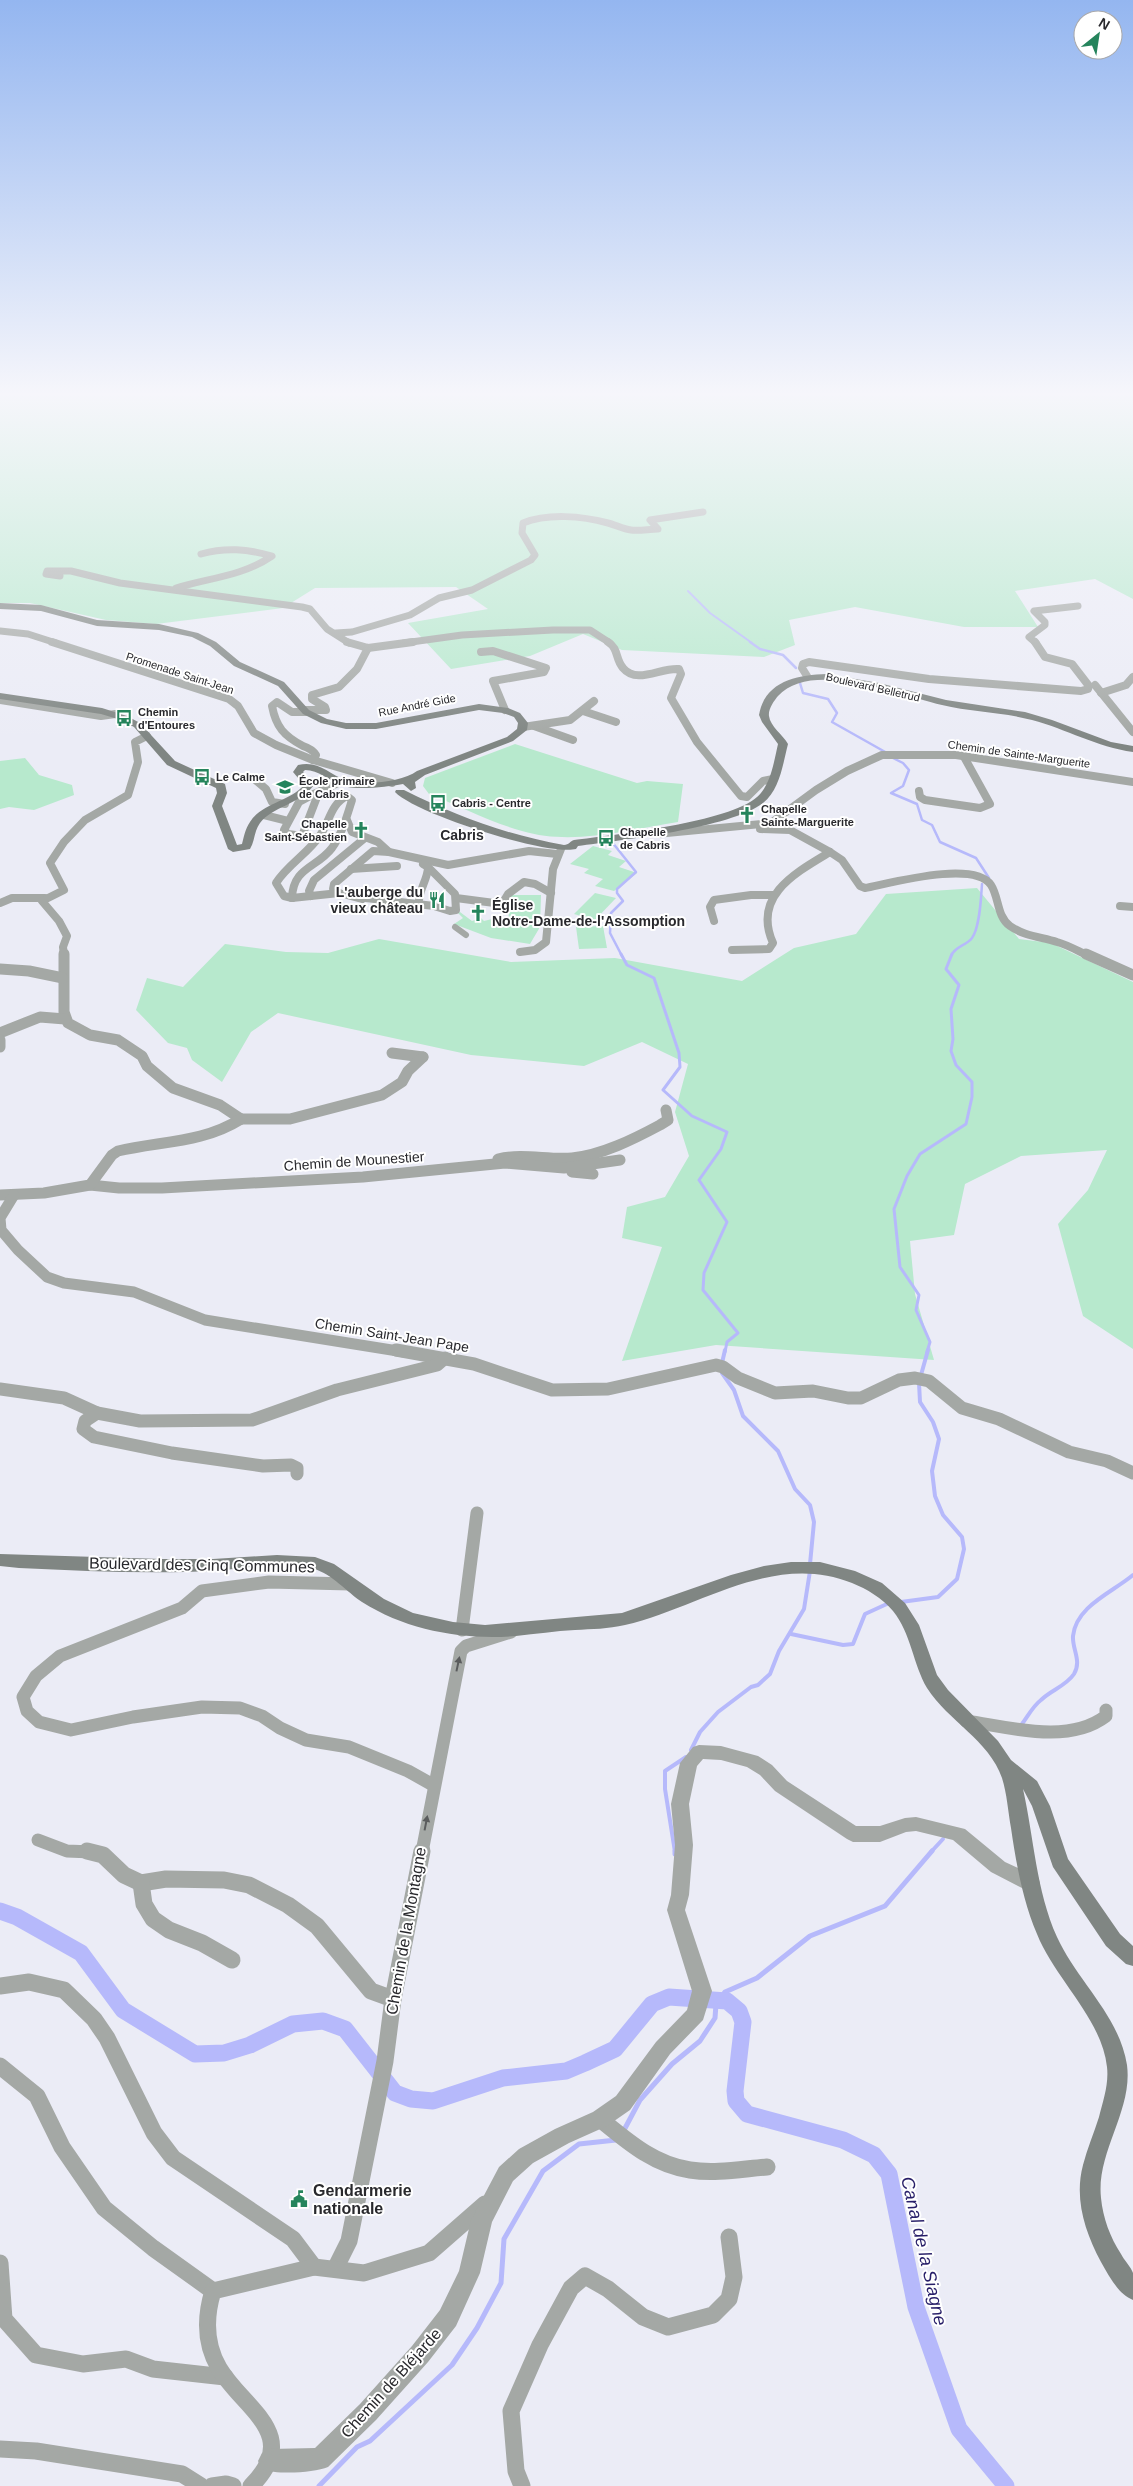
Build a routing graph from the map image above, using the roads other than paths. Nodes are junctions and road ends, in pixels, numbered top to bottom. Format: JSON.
{"nodes":[{"id":1,"x":703,"y":512,"type":"dead end"},
{"id":2,"x":201,"y":554,"type":"dead end"},
{"id":3,"x":60,"y":576,"type":"dead end"},
{"id":4,"x":172,"y":589,"type":"junction"},
{"id":5,"x":0,"y":606,"type":"edge"},
{"id":6,"x":1078,"y":606,"type":"dead end"},
{"id":7,"x":0,"y":631,"type":"edge"},
{"id":8,"x":336,"y":633,"type":"junction"},
{"id":9,"x":368,"y":648,"type":"junction"},
{"id":10,"x":481,"y":652,"type":"dead end"},
{"id":11,"x":807,"y":676,"type":"junction"},
{"id":12,"x":1133,"y":676,"type":"edge"},
{"id":13,"x":1095,"y":686,"type":"dead end"},
{"id":14,"x":1102,"y":693,"type":"junction"},
{"id":15,"x":0,"y":696,"type":"edge"},
{"id":16,"x":0,"y":700,"type":"edge"},
{"id":17,"x":594,"y":701,"type":"dead end"},
{"id":18,"x":506,"y":710,"type":"junction"},
{"id":19,"x":305,"y":711,"type":"junction"},
{"id":20,"x":583,"y":711,"type":"junction"},
{"id":21,"x":115,"y":714,"type":"junction"},
{"id":22,"x":616,"y":722,"type":"dead end"},
{"id":23,"x":534,"y":726,"type":"junction"},
{"id":24,"x":523,"y":727,"type":"junction"},
{"id":25,"x":1133,"y":732,"type":"edge"},
{"id":26,"x":147,"y":736,"type":"junction"},
{"id":27,"x":573,"y":740,"type":"dead end"},
{"id":28,"x":1133,"y":749,"type":"edge"},
{"id":29,"x":963,"y":755,"type":"junction"},
{"id":30,"x":313,"y":760,"type":"junction"},
{"id":31,"x":253,"y":778,"type":"dead end"},
{"id":32,"x":773,"y":780,"type":"junction"},
{"id":33,"x":340,"y":782,"type":"junction"},
{"id":34,"x":1133,"y":782,"type":"edge"},
{"id":35,"x":355,"y":784,"type":"junction"},
{"id":36,"x":409,"y":785,"type":"junction"},
{"id":37,"x":391,"y":787,"type":"junction"},
{"id":38,"x":919,"y":791,"type":"dead end"},
{"id":39,"x":314,"y":794,"type":"junction"},
{"id":40,"x":344,"y":797,"type":"junction"},
{"id":41,"x":284,"y":804,"type":"junction"},
{"id":42,"x":264,"y":814,"type":"junction"},
{"id":43,"x":347,"y":820,"type":"junction"},
{"id":44,"x":288,"y":821,"type":"junction"},
{"id":45,"x":741,"y":826,"type":"junction"},
{"id":46,"x":653,"y":830,"type":"junction"},
{"id":47,"x":302,"y":836,"type":"junction"},
{"id":48,"x":317,"y":838,"type":"junction"},
{"id":49,"x":365,"y":838,"type":"junction"},
{"id":50,"x":309,"y":846,"type":"junction"},
{"id":51,"x":332,"y":847,"type":"junction"},
{"id":52,"x":558,"y":847,"type":"junction"},
{"id":53,"x":349,"y":850,"type":"junction"},
{"id":54,"x":389,"y":852,"type":"junction"},
{"id":55,"x":830,"y":852,"type":"junction"},
{"id":56,"x":341,"y":857,"type":"junction"},
{"id":57,"x":359,"y":861,"type":"junction"},
{"id":58,"x":426,"y":864,"type":"junction"},
{"id":59,"x":397,"y":866,"type":"dead end"},
{"id":60,"x":350,"y":869,"type":"junction"},
{"id":61,"x":339,"y":893,"type":"junction"},
{"id":62,"x":551,"y":893,"type":"junction"},
{"id":63,"x":311,"y":896,"type":"junction"},
{"id":64,"x":774,"y":896,"type":"junction"},
{"id":65,"x":44,"y":898,"type":"junction"},
{"id":66,"x":292,"y":898,"type":"junction"},
{"id":67,"x":456,"y":898,"type":"junction"},
{"id":68,"x":0,"y":903,"type":"edge"},
{"id":69,"x":419,"y":905,"type":"junction"},
{"id":70,"x":1120,"y":906,"type":"dead end"},
{"id":71,"x":1133,"y":907,"type":"edge"},
{"id":72,"x":714,"y":921,"type":"dead end"},
{"id":73,"x":455,"y":927,"type":"dead end"},
{"id":74,"x":466,"y":935,"type":"dead end"},
{"id":75,"x":732,"y":950,"type":"dead end"},
{"id":76,"x":520,"y":952,"type":"dead end"},
{"id":77,"x":0,"y":969,"type":"edge"},
{"id":78,"x":1133,"y":975,"type":"edge"},
{"id":79,"x":63,"y":978,"type":"junction"},
{"id":80,"x":65,"y":1018,"type":"junction"},
{"id":81,"x":0,"y":1033,"type":"edge"},
{"id":82,"x":0,"y":1040,"type":"edge"},
{"id":83,"x":0,"y":1047,"type":"edge"},
{"id":84,"x":392,"y":1053,"type":"dead end"},
{"id":85,"x":666,"y":1110,"type":"dead end"},
{"id":86,"x":241,"y":1119,"type":"junction"},
{"id":87,"x":620,"y":1160,"type":"dead end"},
{"id":88,"x":488,"y":1164,"type":"junction"},
{"id":89,"x":564,"y":1168,"type":"junction"},
{"id":90,"x":593,"y":1174,"type":"dead end"},
{"id":91,"x":90,"y":1185,"type":"junction"},
{"id":92,"x":0,"y":1194,"type":"edge"},
{"id":93,"x":14,"y":1195,"type":"junction"},
{"id":94,"x":445,"y":1358,"type":"junction"},
{"id":95,"x":0,"y":1389,"type":"edge"},
{"id":96,"x":97,"y":1412,"type":"junction"},
{"id":97,"x":1133,"y":1473,"type":"edge"},
{"id":98,"x":297,"y":1474,"type":"dead end"},
{"id":99,"x":477,"y":1513,"type":"dead end"},
{"id":100,"x":0,"y":1560,"type":"edge"},
{"id":101,"x":350,"y":1584,"type":"junction"},
{"id":102,"x":462,"y":1630,"type":"junction"},
{"id":103,"x":516,"y":1630,"type":"junction"},
{"id":104,"x":1106,"y":1710,"type":"dead end"},
{"id":105,"x":964,"y":1720,"type":"junction"},
{"id":106,"x":1006,"y":1765,"type":"junction"},
{"id":107,"x":433,"y":1785,"type":"junction"},
{"id":108,"x":38,"y":1840,"type":"dead end"},
{"id":109,"x":141,"y":1883,"type":"junction"},
{"id":110,"x":1031,"y":1883,"type":"junction"},
{"id":111,"x":1133,"y":1958,"type":"edge"},
{"id":112,"x":232,"y":1960,"type":"dead end"},
{"id":113,"x":0,"y":1986,"type":"edge"},
{"id":114,"x":393,"y":2000,"type":"junction"},
{"id":115,"x":0,"y":2066,"type":"edge"},
{"id":116,"x":600,"y":2118,"type":"junction"},
{"id":117,"x":767,"y":2167,"type":"dead end"},
{"id":118,"x":492,"y":2198,"type":"junction"},
{"id":119,"x":730,"y":2237,"type":"dead end"},
{"id":120,"x":0,"y":2263,"type":"edge"},
{"id":121,"x":314,"y":2267,"type":"junction"},
{"id":122,"x":335,"y":2269,"type":"junction"},
{"id":123,"x":1133,"y":2289,"type":"edge"},
{"id":124,"x":213,"y":2291,"type":"junction"},
{"id":125,"x":224,"y":2377,"type":"junction"},
{"id":126,"x":0,"y":2449,"type":"edge"},
{"id":127,"x":270,"y":2461,"type":"junction"},
{"id":128,"x":201,"y":2486,"type":"edge"},
{"id":129,"x":212,"y":2486,"type":"edge"},
{"id":130,"x":234,"y":2486,"type":"edge"},
{"id":131,"x":251,"y":2486,"type":"edge"},
{"id":132,"x":522,"y":2486,"type":"edge"}],
"edges":[{"from":1,"to":8,"type":"street"},
{"from":2,"to":4,"type":"street"},
{"from":3,"to":4,"type":"street"},
{"from":4,"to":8,"type":"street"},
{"from":5,"to":19,"type":"main road","name":"Rue André Gide"},
{"from":6,"to":11,"type":"street"},
{"from":7,"to":30,"type":"street","name":"Promenade Saint-Jean"},
{"from":8,"to":9,"type":"street"},
{"from":9,"to":19,"type":"street"},
{"from":9,"to":32,"type":"street"},
{"from":10,"to":18,"type":"street"},
{"from":11,"to":28,"type":"main road","name":"Boulevard Belletrud"},
{"from":11,"to":32,"type":"main road","name":"Boulevard Belletrud"},
{"from":12,"to":14,"type":"street"},
{"from":13,"to":14,"type":"street"},
{"from":14,"to":25,"type":"street"},
{"from":15,"to":21,"type":"main road"},
{"from":16,"to":21,"type":"street"},
{"from":17,"to":20,"type":"street"},
{"from":18,"to":19,"type":"main road","name":"Rue André Gide"},
{"from":18,"to":24,"type":"main road"},
{"from":19,"to":30,"type":"street"},
{"from":20,"to":22,"type":"street"},
{"from":20,"to":23,"type":"street"},
{"from":21,"to":26,"type":"main road"},
{"from":23,"to":24,"type":"street"},
{"from":23,"to":27,"type":"street"},
{"from":24,"to":36,"type":"main road"},
{"from":26,"to":42,"type":"main road"},
{"from":26,"to":65,"type":"street"},
{"from":29,"to":34,"type":"street","name":"Chemin de Sainte-Marguerite"},
{"from":29,"to":38,"type":"street"},
{"from":29,"to":45,"type":"street","name":"Chemin de Sainte-Marguerite"},
{"from":30,"to":37,"type":"street","name":"Promenade Saint-Jean"},
{"from":31,"to":41,"type":"street"},
{"from":32,"to":46,"type":"main road","name":"Boulevard Belletrud"},
{"from":33,"to":35,"type":"main road"},
{"from":33,"to":39,"type":"street"},
{"from":33,"to":41,"type":"main road"},
{"from":35,"to":37,"type":"main road"},
{"from":35,"to":40,"type":"street"},
{"from":36,"to":37,"type":"main road"},
{"from":36,"to":52,"type":"main road"},
{"from":37,"to":52,"type":"main road"},
{"from":39,"to":44,"type":"street"},
{"from":39,"to":47,"type":"street"},
{"from":40,"to":43,"type":"street"},
{"from":40,"to":48,"type":"street"},
{"from":41,"to":42,"type":"main road"},
{"from":42,"to":44,"type":"street"},
{"from":43,"to":49,"type":"street"},
{"from":43,"to":51,"type":"street"},
{"from":44,"to":47,"type":"street"},
{"from":45,"to":46,"type":"street","name":"Chemin de Sainte-Marguerite"},
{"from":45,"to":55,"type":"street"},
{"from":46,"to":52,"type":"main road","name":"Boulevard Belletrud"},
{"from":47,"to":48,"type":"street"},
{"from":48,"to":50,"type":"street"},
{"from":49,"to":53,"type":"street"},
{"from":49,"to":54,"type":"street"},
{"from":50,"to":51,"type":"street"},
{"from":50,"to":66,"type":"street"},
{"from":51,"to":53,"type":"street"},
{"from":51,"to":66,"type":"street"},
{"from":52,"to":58,"type":"street"},
{"from":52,"to":62,"type":"street"},
{"from":53,"to":56,"type":"street"},
{"from":54,"to":57,"type":"street"},
{"from":54,"to":58,"type":"street"},
{"from":55,"to":64,"type":"street"},
{"from":55,"to":78,"type":"street"},
{"from":56,"to":57,"type":"street"},
{"from":56,"to":63,"type":"street"},
{"from":57,"to":60,"type":"street"},
{"from":58,"to":67,"type":"street"},
{"from":58,"to":69,"type":"street"},
{"from":59,"to":60,"type":"street"},
{"from":60,"to":61,"type":"street"},
{"from":61,"to":63,"type":"street"},
{"from":61,"to":69,"type":"street"},
{"from":62,"to":67,"type":"street"},
{"from":62,"to":76,"type":"street"},
{"from":63,"to":66,"type":"street"},
{"from":64,"to":72,"type":"street"},
{"from":64,"to":75,"type":"street"},
{"from":65,"to":68,"type":"street"},
{"from":65,"to":79,"type":"street"},
{"from":67,"to":69,"type":"street"},
{"from":70,"to":71,"type":"street"},
{"from":73,"to":74,"type":"street"},
{"from":77,"to":79,"type":"street"},
{"from":79,"to":80,"type":"street"},
{"from":80,"to":81,"type":"street"},
{"from":80,"to":86,"type":"street"},
{"from":82,"to":83,"type":"street"},
{"from":84,"to":86,"type":"street"},
{"from":85,"to":88,"type":"street"},
{"from":86,"to":91,"type":"street"},
{"from":87,"to":89,"type":"street","name":"Chemin de Mounestier"},
{"from":88,"to":89,"type":"street","name":"Chemin de Mounestier"},
{"from":88,"to":91,"type":"street","name":"Chemin de Mounestier"},
{"from":89,"to":90,"type":"street"},
{"from":91,"to":93,"type":"street","name":"Chemin de Mounestier"},
{"from":92,"to":93,"type":"street","name":"Chemin de Mounestier"},
{"from":93,"to":94,"type":"street","name":"Chemin Saint-Jean Pape"},
{"from":94,"to":96,"type":"street"},
{"from":94,"to":97,"type":"street","name":"Chemin Saint-Jean Pape"},
{"from":95,"to":96,"type":"street"},
{"from":96,"to":98,"type":"street"},
{"from":99,"to":102,"type":"street"},
{"from":100,"to":101,"type":"main road","name":"Boulevard des Cinq Communes"},
{"from":101,"to":102,"type":"main road","name":"Boulevard des Cinq Communes"},
{"from":101,"to":107,"type":"street"},
{"from":102,"to":103,"type":"main road","name":"Boulevard des Cinq Communes"},
{"from":103,"to":105,"type":"main road","name":"Boulevard des Cinq Communes"},
{"from":107,"to":103,"type":"street","name":"Chemin de la Montagne","one_way":true},
{"from":104,"to":105,"type":"street"},
{"from":105,"to":106,"type":"main road","name":"Boulevard des Cinq Communes"},
{"from":106,"to":110,"type":"main road","name":"Boulevard des Cinq Communes"},
{"from":106,"to":111,"type":"main road"},
{"from":114,"to":107,"type":"street","name":"Chemin de la Montagne","one_way":true},
{"from":108,"to":109,"type":"street"},
{"from":109,"to":112,"type":"street"},
{"from":109,"to":114,"type":"street"},
{"from":110,"to":116,"type":"street","name":"Chemin de Bléjarde"},
{"from":110,"to":123,"type":"main road","name":"Boulevard des Cinq Communes"},
{"from":113,"to":121,"type":"street"},
{"from":114,"to":122,"type":"street","name":"Chemin de la Montagne"},
{"from":115,"to":124,"type":"street"},
{"from":116,"to":117,"type":"street"},
{"from":116,"to":118,"type":"street","name":"Chemin de Bléjarde"},
{"from":118,"to":122,"type":"street"},
{"from":118,"to":127,"type":"street","name":"Chemin de Bléjarde"},
{"from":119,"to":132,"type":"street"},
{"from":120,"to":125,"type":"street"},
{"from":121,"to":122,"type":"street"},
{"from":121,"to":124,"type":"street"},
{"from":124,"to":125,"type":"street"},
{"from":125,"to":127,"type":"street"},
{"from":126,"to":128,"type":"street"},
{"from":127,"to":131,"type":"street"},
{"from":129,"to":130,"type":"street"}]}
